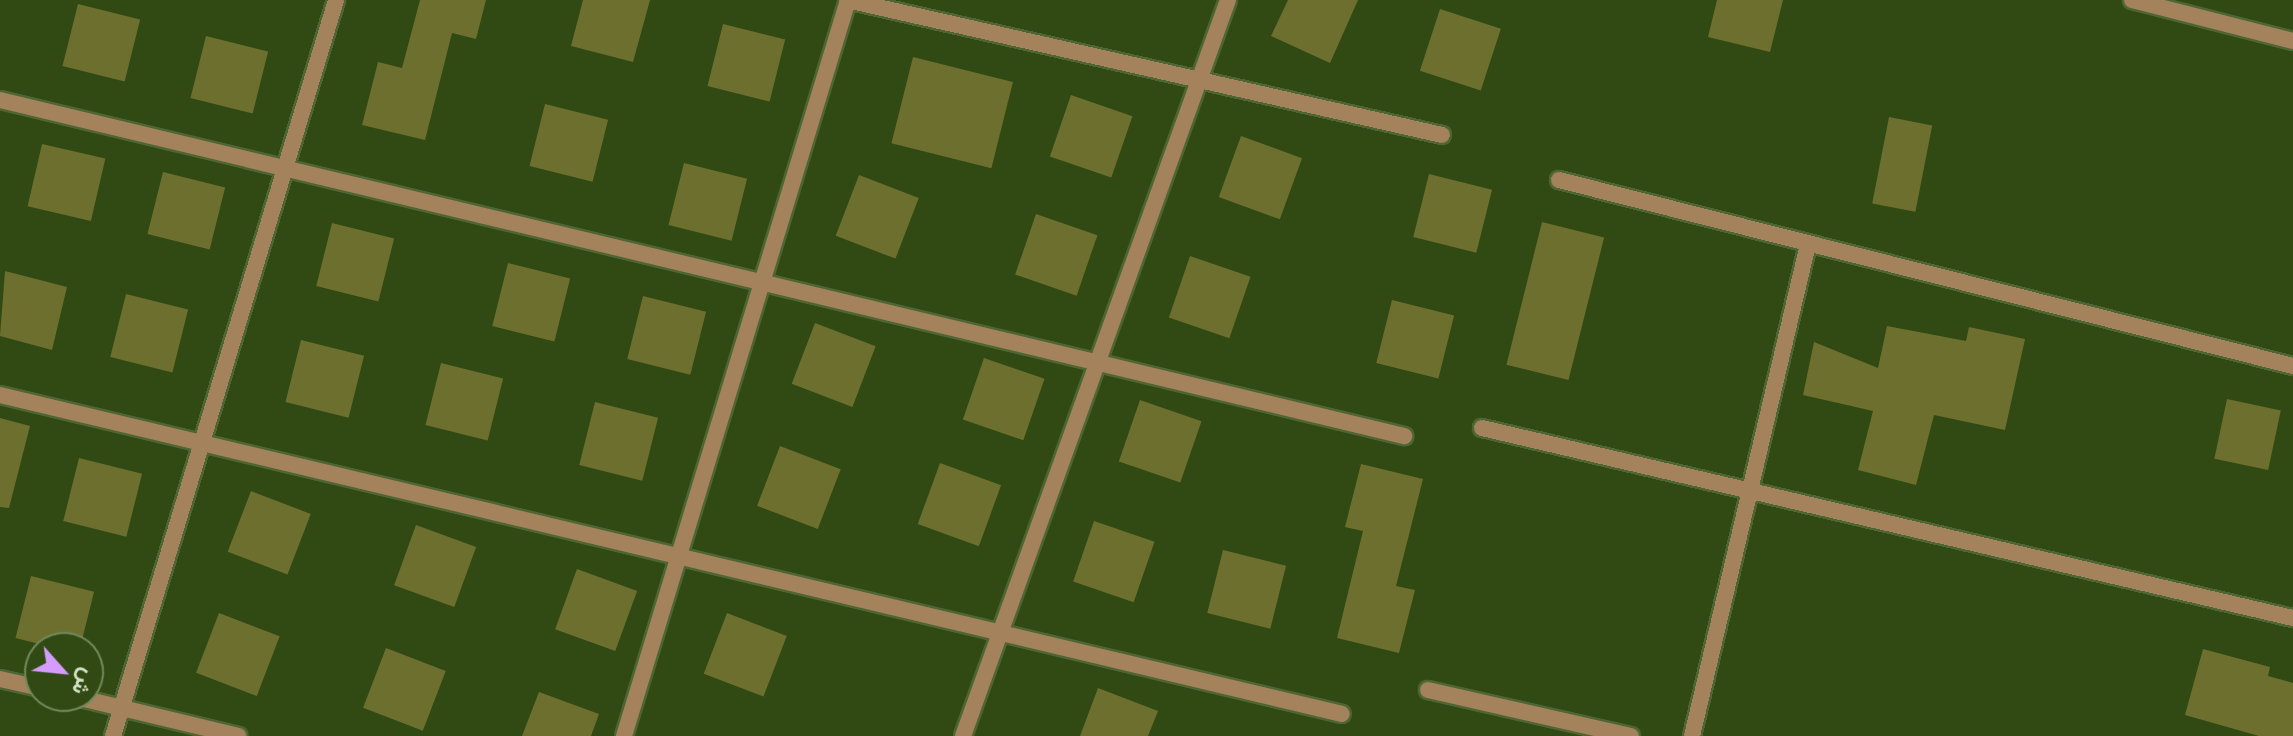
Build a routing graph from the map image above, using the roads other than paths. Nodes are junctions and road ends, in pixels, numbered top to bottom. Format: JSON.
{"nodes":[{"id":1,"x":336,"y":0,"type":"edge"},
{"id":2,"x":847,"y":0,"type":"edge"},
{"id":3,"x":1228,"y":0,"type":"edge"},
{"id":4,"x":2132,"y":0,"type":"edge"},
{"id":5,"x":2293,"y":41,"type":"edge"},
{"id":6,"x":1203,"y":81,"type":"junction"},
{"id":7,"x":0,"y":100,"type":"edge"},
{"id":8,"x":1442,"y":135,"type":"dead end"},
{"id":9,"x":285,"y":168,"type":"junction"},
{"id":10,"x":1559,"y":180,"type":"dead end"},
{"id":11,"x":1808,"y":244,"type":"junction"},
{"id":12,"x":762,"y":282,"type":"junction"},
{"id":13,"x":1100,"y":364,"type":"junction"},
{"id":14,"x":2293,"y":366,"type":"edge"},
{"id":15,"x":0,"y":395,"type":"edge"},
{"id":16,"x":1482,"y":428,"type":"dead end"},
{"id":17,"x":1404,"y":436,"type":"dead end"},
{"id":18,"x":201,"y":443,"type":"junction"},
{"id":19,"x":1752,"y":487,"type":"junction"},
{"id":20,"x":678,"y":557,"type":"junction"},
{"id":21,"x":2293,"y":618,"type":"edge"},
{"id":22,"x":1001,"y":634,"type":"junction"},
{"id":23,"x":0,"y":679,"type":"edge"},
{"id":24,"x":24,"y":684,"type":"edge"},
{"id":25,"x":1428,"y":690,"type":"dead end"},
{"id":26,"x":104,"y":704,"type":"edge"},
{"id":27,"x":121,"y":708,"type":"junction"},
{"id":28,"x":1342,"y":714,"type":"dead end"},
{"id":29,"x":113,"y":736,"type":"edge"},
{"id":30,"x":238,"y":736,"type":"edge"},
{"id":31,"x":624,"y":736,"type":"edge"},
{"id":32,"x":963,"y":736,"type":"edge"},
{"id":33,"x":1631,"y":736,"type":"edge"},
{"id":34,"x":1692,"y":736,"type":"edge"}],
"edges":[{"from":1,"to":9,"type":"street"},
{"from":2,"to":6,"type":"street"},
{"from":2,"to":12,"type":"street"},
{"from":3,"to":6,"type":"street"},
{"from":4,"to":5,"type":"street"},
{"from":6,"to":8,"type":"street"},
{"from":6,"to":13,"type":"street"},
{"from":7,"to":9,"type":"street"},
{"from":9,"to":12,"type":"street"},
{"from":9,"to":18,"type":"street"},
{"from":10,"to":11,"type":"street"},
{"from":11,"to":14,"type":"street"},
{"from":11,"to":19,"type":"street"},
{"from":12,"to":13,"type":"street"},
{"from":12,"to":20,"type":"street"},
{"from":13,"to":17,"type":"street"},
{"from":13,"to":22,"type":"street"},
{"from":15,"to":18,"type":"street"},
{"from":16,"to":19,"type":"street"},
{"from":18,"to":20,"type":"street"},
{"from":18,"to":27,"type":"street"},
{"from":19,"to":21,"type":"street"},
{"from":19,"to":34,"type":"street"},
{"from":20,"to":22,"type":"street"},
{"from":20,"to":31,"type":"street"},
{"from":22,"to":28,"type":"street"},
{"from":22,"to":32,"type":"street"},
{"from":23,"to":24,"type":"street"},
{"from":25,"to":33,"type":"street"},
{"from":26,"to":27,"type":"street"},
{"from":27,"to":29,"type":"street"},
{"from":27,"to":30,"type":"street"}]}
